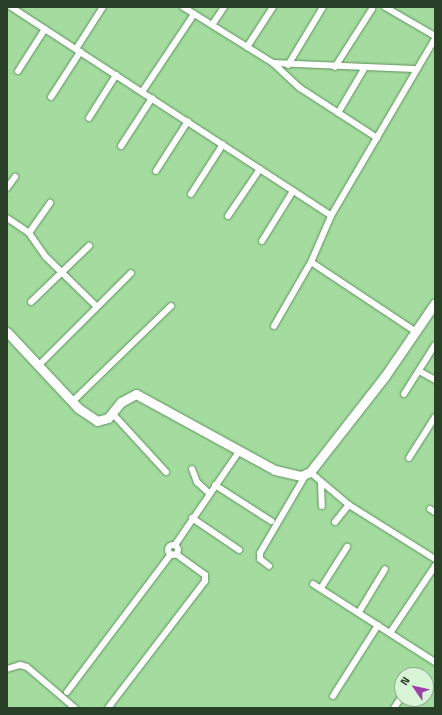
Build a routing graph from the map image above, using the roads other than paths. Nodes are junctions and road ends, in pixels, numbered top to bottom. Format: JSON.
{"nodes":[{"id":1,"x":10,"y":7,"type":"edge"},
{"id":2,"x":103,"y":7,"type":"edge"},
{"id":3,"x":183,"y":7,"type":"edge"},
{"id":4,"x":224,"y":7,"type":"edge"},
{"id":5,"x":274,"y":7,"type":"edge"},
{"id":6,"x":323,"y":7,"type":"edge"},
{"id":7,"x":385,"y":7,"type":"edge"},
{"id":8,"x":372,"y":9,"type":"dead end"},
{"id":9,"x":7,"y":10,"type":"edge"},
{"id":10,"x":194,"y":14,"type":"junction"},
{"id":11,"x":212,"y":25,"type":"junction"},
{"id":12,"x":45,"y":29,"type":"junction"},
{"id":13,"x":435,"y":36,"type":"edge"},
{"id":14,"x":435,"y":39,"type":"edge"},
{"id":15,"x":246,"y":47,"type":"junction"},
{"id":16,"x":78,"y":50,"type":"junction"},
{"id":17,"x":272,"y":62,"type":"junction"},
{"id":18,"x":288,"y":64,"type":"junction"},
{"id":19,"x":335,"y":67,"type":"junction"},
{"id":20,"x":364,"y":69,"type":"junction"},
{"id":21,"x":414,"y":69,"type":"junction"},
{"id":22,"x":18,"y":71,"type":"dead end"},
{"id":23,"x":116,"y":75,"type":"junction"},
{"id":24,"x":142,"y":92,"type":"junction"},
{"id":25,"x":51,"y":97,"type":"dead end"},
{"id":26,"x":152,"y":98,"type":"junction"},
{"id":27,"x":338,"y":113,"type":"junction"},
{"id":28,"x":89,"y":118,"type":"dead end"},
{"id":29,"x":188,"y":122,"type":"junction"},
{"id":30,"x":377,"y":138,"type":"junction"},
{"id":31,"x":223,"y":144,"type":"junction"},
{"id":32,"x":121,"y":146,"type":"dead end"},
{"id":33,"x":260,"y":169,"type":"junction"},
{"id":34,"x":156,"y":171,"type":"dead end"},
{"id":35,"x":15,"y":177,"type":"dead end"},
{"id":36,"x":7,"y":188,"type":"edge"},
{"id":37,"x":293,"y":191,"type":"junction"},
{"id":38,"x":191,"y":194,"type":"dead end"},
{"id":39,"x":50,"y":203,"type":"dead end"},
{"id":40,"x":228,"y":216,"type":"dead end"},
{"id":41,"x":331,"y":216,"type":"junction"},
{"id":42,"x":7,"y":218,"type":"edge"},
{"id":43,"x":29,"y":233,"type":"junction"},
{"id":44,"x":262,"y":241,"type":"dead end"},
{"id":45,"x":89,"y":246,"type":"dead end"},
{"id":46,"x":311,"y":262,"type":"junction"},
{"id":47,"x":62,"y":272,"type":"junction"},
{"id":48,"x":131,"y":273,"type":"dead end"},
{"id":49,"x":31,"y":302,"type":"dead end"},
{"id":50,"x":435,"y":303,"type":"edge"},
{"id":51,"x":171,"y":306,"type":"dead end"},
{"id":52,"x":98,"y":307,"type":"junction"},
{"id":53,"x":274,"y":326,"type":"dead end"},
{"id":54,"x":416,"y":331,"type":"junction"},
{"id":55,"x":7,"y":332,"type":"edge"},
{"id":56,"x":435,"y":345,"type":"edge"},
{"id":57,"x":39,"y":365,"type":"junction"},
{"id":58,"x":419,"y":371,"type":"junction"},
{"id":59,"x":435,"y":380,"type":"edge"},
{"id":60,"x":404,"y":394,"type":"dead end"},
{"id":61,"x":72,"y":402,"type":"junction"},
{"id":62,"x":112,"y":413,"type":"junction"},
{"id":63,"x":435,"y":417,"type":"edge"},
{"id":64,"x":240,"y":450,"type":"junction"},
{"id":65,"x":409,"y":458,"type":"dead end"},
{"id":66,"x":192,"y":469,"type":"dead end"},
{"id":67,"x":166,"y":472,"type":"dead end"},
{"id":68,"x":307,"y":474,"type":"junction"},
{"id":69,"x":321,"y":483,"type":"junction"},
{"id":70,"x":215,"y":485,"type":"junction"},
{"id":71,"x":209,"y":494,"type":"junction"},
{"id":72,"x":349,"y":505,"type":"junction"},
{"id":73,"x":322,"y":506,"type":"dead end"},
{"id":74,"x":192,"y":518,"type":"junction"},
{"id":75,"x":271,"y":521,"type":"dead end"},
{"id":76,"x":335,"y":522,"type":"dead end"},
{"id":77,"x":347,"y":547,"type":"dead end"},
{"id":78,"x":239,"y":550,"type":"dead end"},
{"id":79,"x":173,"y":554,"type":"junction"},
{"id":80,"x":435,"y":559,"type":"edge"},
{"id":81,"x":269,"y":566,"type":"dead end"},
{"id":82,"x":435,"y":566,"type":"edge"},
{"id":83,"x":385,"y":569,"type":"dead end"},
{"id":84,"x":313,"y":584,"type":"dead end"},
{"id":85,"x":321,"y":588,"type":"junction"},
{"id":86,"x":359,"y":612,"type":"junction"},
{"id":87,"x":378,"y":625,"type":"junction"},
{"id":88,"x":390,"y":633,"type":"junction"},
{"id":89,"x":434,"y":660,"type":"edge"},
{"id":90,"x":7,"y":669,"type":"edge"},
{"id":91,"x":67,"y":692,"type":"dead end"},
{"id":92,"x":332,"y":696,"type":"dead end"},
{"id":93,"x":74,"y":708,"type":"edge"},
{"id":94,"x":108,"y":708,"type":"edge"}],
"edges":[{"from":1,"to":9,"type":"street"},
{"from":1,"to":12,"type":"street"},
{"from":2,"to":16,"type":"street"},
{"from":3,"to":10,"type":"street"},
{"from":4,"to":11,"type":"street"},
{"from":5,"to":15,"type":"street"},
{"from":6,"to":18,"type":"street"},
{"from":7,"to":13,"type":"street"},
{"from":8,"to":19,"type":"street"},
{"from":10,"to":11,"type":"street"},
{"from":10,"to":24,"type":"street"},
{"from":11,"to":15,"type":"street"},
{"from":12,"to":16,"type":"street"},
{"from":12,"to":22,"type":"street"},
{"from":14,"to":21,"type":"street"},
{"from":15,"to":17,"type":"street"},
{"from":16,"to":23,"type":"street"},
{"from":16,"to":25,"type":"street"},
{"from":17,"to":18,"type":"street"},
{"from":17,"to":27,"type":"street"},
{"from":18,"to":19,"type":"street"},
{"from":19,"to":20,"type":"street"},
{"from":20,"to":21,"type":"street"},
{"from":20,"to":27,"type":"street"},
{"from":21,"to":30,"type":"street"},
{"from":23,"to":24,"type":"street"},
{"from":23,"to":28,"type":"street"},
{"from":24,"to":26,"type":"street"},
{"from":26,"to":29,"type":"street"},
{"from":26,"to":32,"type":"street"},
{"from":27,"to":30,"type":"street"},
{"from":29,"to":31,"type":"street"},
{"from":29,"to":34,"type":"street"},
{"from":30,"to":41,"type":"street"},
{"from":31,"to":33,"type":"street"},
{"from":31,"to":38,"type":"street"},
{"from":33,"to":37,"type":"street"},
{"from":33,"to":40,"type":"street"},
{"from":35,"to":36,"type":"street"},
{"from":37,"to":41,"type":"street"},
{"from":37,"to":44,"type":"street"},
{"from":39,"to":43,"type":"street"},
{"from":41,"to":46,"type":"street"},
{"from":42,"to":43,"type":"street"},
{"from":43,"to":47,"type":"street"},
{"from":45,"to":47,"type":"street"},
{"from":46,"to":53,"type":"street"},
{"from":46,"to":54,"type":"street"},
{"from":47,"to":49,"type":"street"},
{"from":47,"to":52,"type":"street"},
{"from":48,"to":52,"type":"street"},
{"from":50,"to":54,"type":"street"},
{"from":51,"to":61,"type":"street"},
{"from":52,"to":57,"type":"street"},
{"from":54,"to":68,"type":"street"},
{"from":55,"to":57,"type":"street"},
{"from":56,"to":58,"type":"street"},
{"from":57,"to":61,"type":"street"},
{"from":58,"to":59,"type":"street"},
{"from":58,"to":60,"type":"street"},
{"from":61,"to":62,"type":"street"},
{"from":62,"to":64,"type":"street"},
{"from":62,"to":67,"type":"street"},
{"from":63,"to":65,"type":"street"},
{"from":64,"to":68,"type":"street"},
{"from":64,"to":70,"type":"street"},
{"from":66,"to":71,"type":"street"},
{"from":68,"to":69,"type":"street"},
{"from":68,"to":81,"type":"street"},
{"from":69,"to":72,"type":"street"},
{"from":69,"to":73,"type":"street"},
{"from":70,"to":71,"type":"street"},
{"from":70,"to":75,"type":"street"},
{"from":71,"to":74,"type":"street"},
{"from":72,"to":76,"type":"street"},
{"from":72,"to":80,"type":"street"},
{"from":74,"to":78,"type":"street"},
{"from":74,"to":79,"type":"street"},
{"from":77,"to":85,"type":"street"},
{"from":79,"to":91,"type":"street"},
{"from":79,"to":94,"type":"street"},
{"from":82,"to":88,"type":"street"},
{"from":83,"to":86,"type":"street"},
{"from":84,"to":85,"type":"street"},
{"from":85,"to":86,"type":"street"},
{"from":86,"to":87,"type":"street"},
{"from":87,"to":88,"type":"street"},
{"from":87,"to":92,"type":"street"},
{"from":88,"to":89,"type":"street"},
{"from":90,"to":93,"type":"street"}]}
